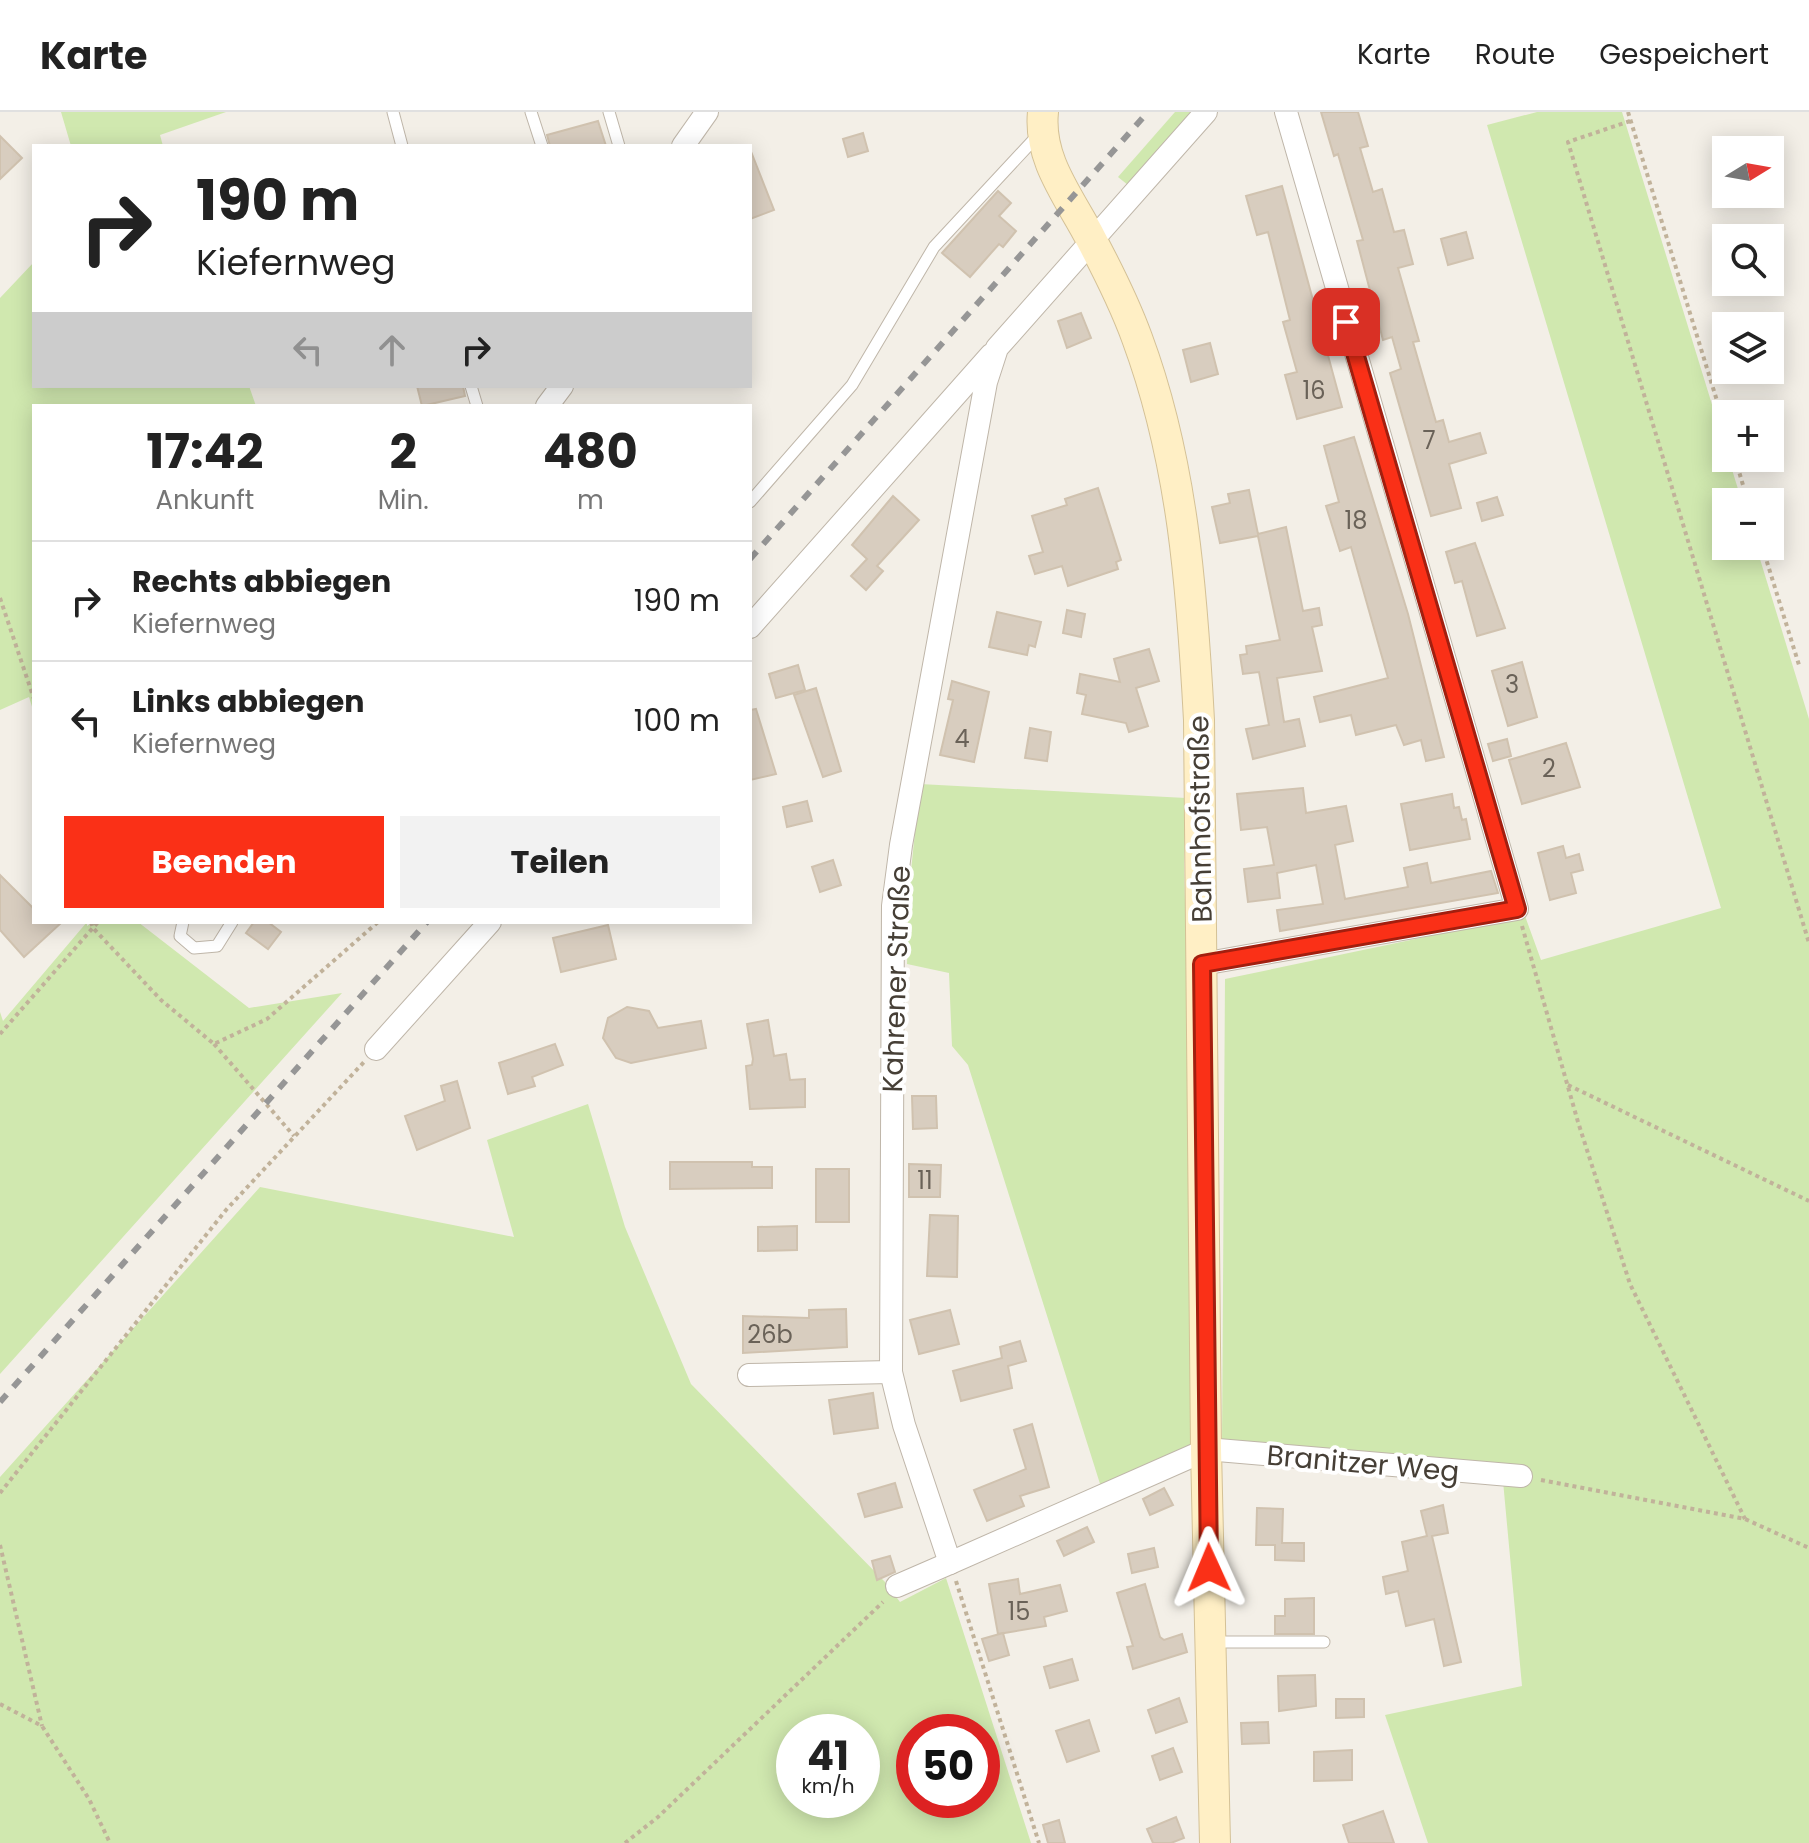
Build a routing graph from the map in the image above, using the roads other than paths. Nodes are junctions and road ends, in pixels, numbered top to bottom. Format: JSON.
{"nodes":[{"id":1,"x":393,"y":112,"type":"edge"},
{"id":2,"x":531,"y":112,"type":"edge"},
{"id":3,"x":609,"y":112,"type":"edge"},
{"id":4,"x":1206,"y":112,"type":"edge"},
{"id":5,"x":1286,"y":112,"type":"edge"},
{"id":6,"x":699,"y":116,"type":"edge"},
{"id":7,"x":1042,"y":122,"type":"edge"},
{"id":8,"x":401,"y":144,"type":"edge"},
{"id":9,"x":541,"y":144,"type":"edge"},
{"id":10,"x":618,"y":144,"type":"edge"},
{"id":11,"x":684,"y":144,"type":"edge"},
{"id":12,"x":1091,"y":239,"type":"junction"},
{"id":13,"x":997,"y":348,"type":"junction"},
{"id":14,"x":752,"y":500,"type":"edge"},
{"id":15,"x":752,"y":625,"type":"edge"},
{"id":16,"x":183,"y":924,"type":"edge"},
{"id":17,"x":231,"y":924,"type":"edge"},
{"id":18,"x":488,"y":924,"type":"edge"},
{"id":19,"x":1202,"y":964,"type":"junction"},
{"id":20,"x":376,"y":1049,"type":"road end"},
{"id":21,"x":891,"y":1372,"type":"junction"},
{"id":22,"x":749,"y":1375,"type":"dead end"},
{"id":23,"x":1206,"y":1450,"type":"junction"},
{"id":24,"x":1521,"y":1476,"type":"road end"},
{"id":25,"x":950,"y":1563,"type":"junction"},
{"id":26,"x":897,"y":1586,"type":"road end"},
{"id":27,"x":1210,"y":1642,"type":"junction"},
{"id":28,"x":1324,"y":1642,"type":"dead end"},
{"id":29,"x":1215,"y":1843,"type":"edge"}],
"edges":[{"from":1,"to":8,"type":"lane"},
{"from":2,"to":9,"type":"lane"},
{"from":3,"to":10,"type":"lane"},
{"from":4,"to":12,"type":"street","name":"Kahrener Straße"},
{"from":5,"to":19,"type":"street"},
{"from":6,"to":11,"type":"street"},
{"from":7,"to":12,"type":"main road","name":"Bahnhofstraße"},
{"from":7,"to":14,"type":"lane"},
{"from":12,"to":13,"type":"street","name":"Kahrener Straße"},
{"from":12,"to":19,"type":"main road","name":"Bahnhofstraße"},
{"from":13,"to":15,"type":"street","name":"Kahrener Straße"},
{"from":13,"to":21,"type":"street","name":"Kahrener Straße"},
{"from":16,"to":17,"type":"lane"},
{"from":18,"to":20,"type":"street"},
{"from":19,"to":23,"type":"main road","name":"Bahnhofstraße"},
{"from":21,"to":22,"type":"street"},
{"from":21,"to":25,"type":"street","name":"Kahrener Straße"},
{"from":23,"to":24,"type":"street","name":"Branitzer Weg"},
{"from":23,"to":25,"type":"street"},
{"from":23,"to":27,"type":"main road","name":"Bahnhofstraße"},
{"from":25,"to":26,"type":"street"},
{"from":27,"to":28,"type":"lane"},
{"from":27,"to":29,"type":"main road","name":"Bahnhofstraße"}]}
